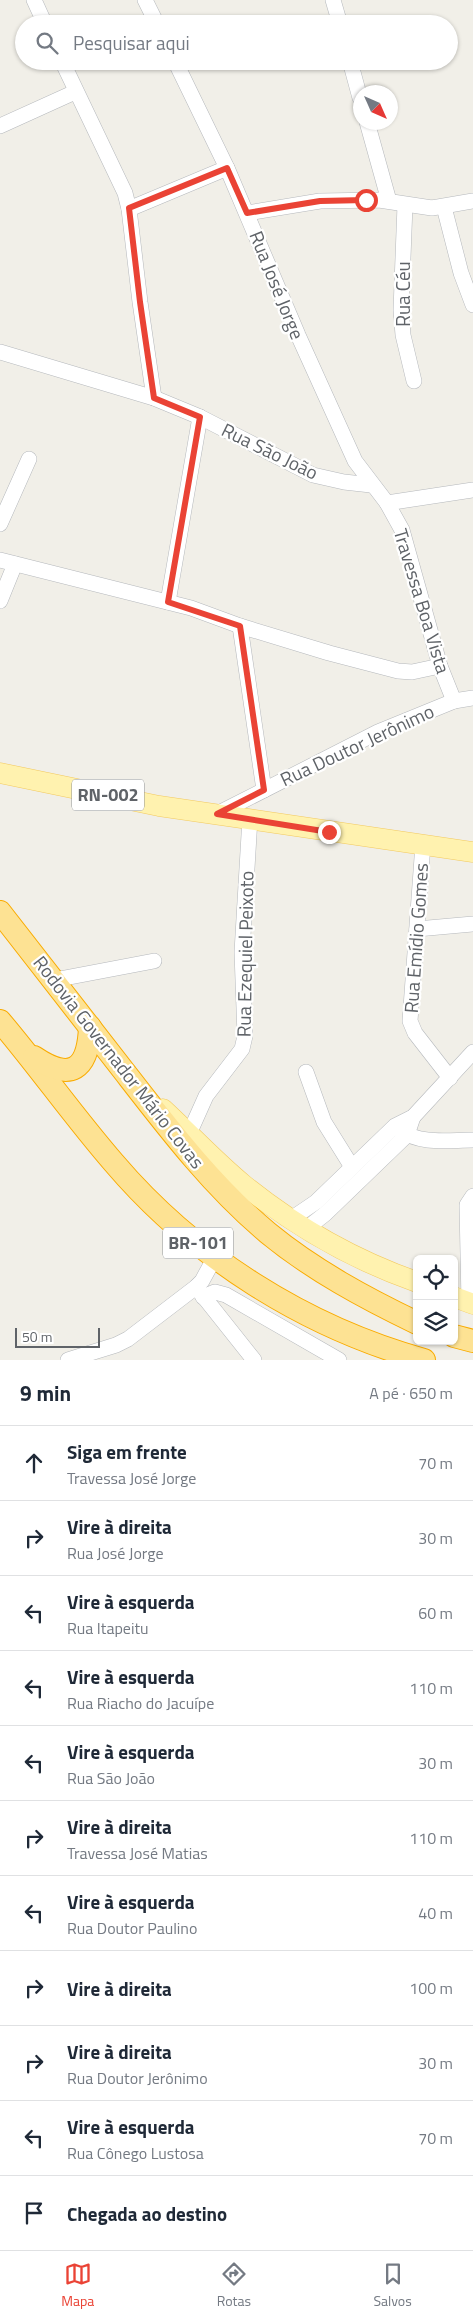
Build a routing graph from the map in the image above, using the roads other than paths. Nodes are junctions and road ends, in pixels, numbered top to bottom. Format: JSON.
{"nodes":[{"id":1,"x":145,"y":0,"type":"edge"},
{"id":2,"x":333,"y":0,"type":"edge"},
{"id":3,"x":37,"y":1,"type":"edge"},
{"id":4,"x":41,"y":15,"type":"edge"},
{"id":5,"x":152,"y":15,"type":"edge"},
{"id":6,"x":337,"y":15,"type":"edge"},
{"id":7,"x":66,"y":70,"type":"edge"},
{"id":8,"x":179,"y":70,"type":"edge"},
{"id":9,"x":352,"y":70,"type":"edge"},
{"id":10,"x":356,"y":85,"type":"edge"},
{"id":11,"x":75,"y":92,"type":"junction"},
{"id":12,"x":0,"y":126,"type":"edge"},
{"id":13,"x":369,"y":130,"type":"edge"},
{"id":14,"x":227,"y":168,"type":"junction"},
{"id":15,"x":473,"y":201,"type":"edge"},
{"id":16,"x":389,"y":202,"type":"junction"},
{"id":17,"x":404,"y":206,"type":"junction"},
{"id":18,"x":444,"y":207,"type":"junction"},
{"id":19,"x":129,"y":208,"type":"junction"},
{"id":20,"x":247,"y":213,"type":"junction"},
{"id":21,"x":473,"y":305,"type":"edge"},
{"id":22,"x":0,"y":352,"type":"edge"},
{"id":23,"x":414,"y":382,"type":"dead end"},
{"id":24,"x":154,"y":398,"type":"junction"},
{"id":25,"x":200,"y":417,"type":"junction"},
{"id":26,"x":29,"y":458,"type":"dead end"},
{"id":27,"x":371,"y":485,"type":"junction"},
{"id":28,"x":473,"y":490,"type":"edge"},
{"id":29,"x":387,"y":503,"type":"junction"},
{"id":30,"x":0,"y":524,"type":"edge"},
{"id":31,"x":7,"y":562,"type":"edge"},
{"id":32,"x":0,"y":601,"type":"edge"},
{"id":33,"x":168,"y":602,"type":"junction"},
{"id":34,"x":240,"y":626,"type":"junction"},
{"id":35,"x":440,"y":666,"type":"junction"},
{"id":36,"x":473,"y":698,"type":"edge"},
{"id":37,"x":454,"y":701,"type":"junction"},
{"id":38,"x":0,"y":773,"type":"edge"},
{"id":39,"x":264,"y":790,"type":"junction"},
{"id":40,"x":217,"y":814,"type":"junction"},
{"id":41,"x":250,"y":818,"type":"junction"},
{"id":42,"x":423,"y":844,"type":"junction"},
{"id":43,"x":473,"y":852,"type":"edge"},
{"id":44,"x":0,"y":912,"type":"edge"},
{"id":45,"x":473,"y":924,"type":"edge"},
{"id":46,"x":417,"y":929,"type":"junction"},
{"id":47,"x":154,"y":961,"type":"dead end"},
{"id":48,"x":54,"y":980,"type":"junction"},
{"id":49,"x":0,"y":1021,"type":"edge"},
{"id":50,"x":90,"y":1027,"type":"junction"},
{"id":51,"x":473,"y":1052,"type":"edge"},
{"id":52,"x":27,"y":1053,"type":"junction"},
{"id":53,"x":123,"y":1070,"type":"junction"},
{"id":54,"x":306,"y":1072,"type":"dead end"},
{"id":55,"x":450,"y":1078,"type":"junction"},
{"id":56,"x":413,"y":1117,"type":"junction"},
{"id":57,"x":395,"y":1126,"type":"junction"},
{"id":58,"x":190,"y":1134,"type":"junction"},
{"id":59,"x":407,"y":1135,"type":"junction"},
{"id":60,"x":473,"y":1140,"type":"edge"},
{"id":61,"x":352,"y":1167,"type":"junction"},
{"id":62,"x":473,"y":1196,"type":"edge"},
{"id":63,"x":299,"y":1224,"type":"junction"},
{"id":64,"x":215,"y":1257,"type":"junction"},
{"id":65,"x":413,"y":1281,"type":"edge"},
{"id":66,"x":200,"y":1292,"type":"junction"},
{"id":67,"x":465,"y":1302,"type":"edge"},
{"id":68,"x":413,"y":1321,"type":"edge"},
{"id":69,"x":458,"y":1337,"type":"edge"},
{"id":70,"x":473,"y":1341,"type":"edge"},
{"id":71,"x":68,"y":1360,"type":"edge"},
{"id":72,"x":254,"y":1360,"type":"edge"},
{"id":73,"x":340,"y":1360,"type":"edge"},
{"id":74,"x":424,"y":1360,"type":"edge"}],
"edges":[{"from":1,"to":5,"type":"street"},
{"from":2,"to":6,"type":"street"},
{"from":3,"to":4,"type":"street"},
{"from":7,"to":11,"type":"street"},
{"from":8,"to":14,"type":"street","name":"Rua José Jorge"},
{"from":9,"to":10,"type":"street"},
{"from":11,"to":12,"type":"street"},
{"from":11,"to":19,"type":"street"},
{"from":13,"to":16,"type":"street"},
{"from":14,"to":19,"type":"street"},
{"from":14,"to":20,"type":"street","name":"Rua José Jorge"},
{"from":15,"to":18,"type":"street"},
{"from":16,"to":17,"type":"street"},
{"from":16,"to":20,"type":"street"},
{"from":17,"to":18,"type":"street"},
{"from":17,"to":23,"type":"street","name":"Rua Céu"},
{"from":18,"to":21,"type":"street"},
{"from":19,"to":24,"type":"street"},
{"from":20,"to":27,"type":"street","name":"Rua José Jorge"},
{"from":22,"to":24,"type":"street","name":"Rua São João"},
{"from":24,"to":25,"type":"street","name":"Rua São João"},
{"from":25,"to":27,"type":"street","name":"Rua São João"},
{"from":25,"to":33,"type":"street"},
{"from":26,"to":30,"type":"street"},
{"from":27,"to":29,"type":"street","name":"Rua José Jorge"},
{"from":28,"to":29,"type":"street"},
{"from":29,"to":35,"type":"street","name":"Travessa Boa Vista"},
{"from":31,"to":32,"type":"street"},
{"from":31,"to":33,"type":"street"},
{"from":33,"to":34,"type":"street"},
{"from":34,"to":35,"type":"street"},
{"from":34,"to":39,"type":"street"},
{"from":35,"to":37,"type":"street","name":"Travessa Boa Vista"},
{"from":36,"to":37,"type":"street","name":"Rua Doutor Jerônimo"},
{"from":37,"to":39,"type":"street","name":"Rua Doutor Jerônimo"},
{"from":38,"to":40,"type":"main road","number":"RN-002"},
{"from":39,"to":40,"type":"street","name":"Rua Doutor Jerônimo"},
{"from":40,"to":41,"type":"main road","number":"RN-002"},
{"from":41,"to":42,"type":"main road","number":"RN-002"},
{"from":41,"to":58,"type":"street","name":"Rua Ezequiel Peixoto"},
{"from":42,"to":43,"type":"main road","number":"RN-002"},
{"from":42,"to":46,"type":"street","name":"Rua Emídio Gomes"},
{"from":44,"to":48,"type":"highway","name":"Rodovia Governador Mário Covas","number":"BR-101"},
{"from":45,"to":46,"type":"street"},
{"from":46,"to":55,"type":"street","name":"Rua Emídio Gomes"},
{"from":47,"to":48,"type":"street"},
{"from":48,"to":50,"type":"highway","name":"Rodovia Governador Mário Covas","number":"BR-101"},
{"from":49,"to":52,"type":"highway","number":"BR-101"},
{"from":50,"to":52,"type":"highway"},
{"from":50,"to":53,"type":"highway","name":"Rodovia Governador Mário Covas","number":"BR-101"},
{"from":51,"to":55,"type":"street"},
{"from":52,"to":64,"type":"highway","number":"BR-101"},
{"from":53,"to":58,"type":"main road"},
{"from":53,"to":68,"type":"highway","name":"Rodovia Governador Mário Covas","number":"BR-101"},
{"from":54,"to":61,"type":"street"},
{"from":55,"to":56,"type":"street"},
{"from":56,"to":57,"type":"street"},
{"from":56,"to":59,"type":"street"},
{"from":57,"to":59,"type":"street"},
{"from":57,"to":61,"type":"street"},
{"from":58,"to":63,"type":"main road"},
{"from":59,"to":60,"type":"street"},
{"from":59,"to":63,"type":"street"},
{"from":61,"to":63,"type":"street"},
{"from":62,"to":67,"type":"street"},
{"from":63,"to":65,"type":"main road"},
{"from":64,"to":66,"type":"street"},
{"from":64,"to":74,"type":"highway","number":"BR-101"},
{"from":66,"to":71,"type":"street"},
{"from":66,"to":72,"type":"street"},
{"from":66,"to":73,"type":"street"},
{"from":69,"to":70,"type":"highway"}]}
